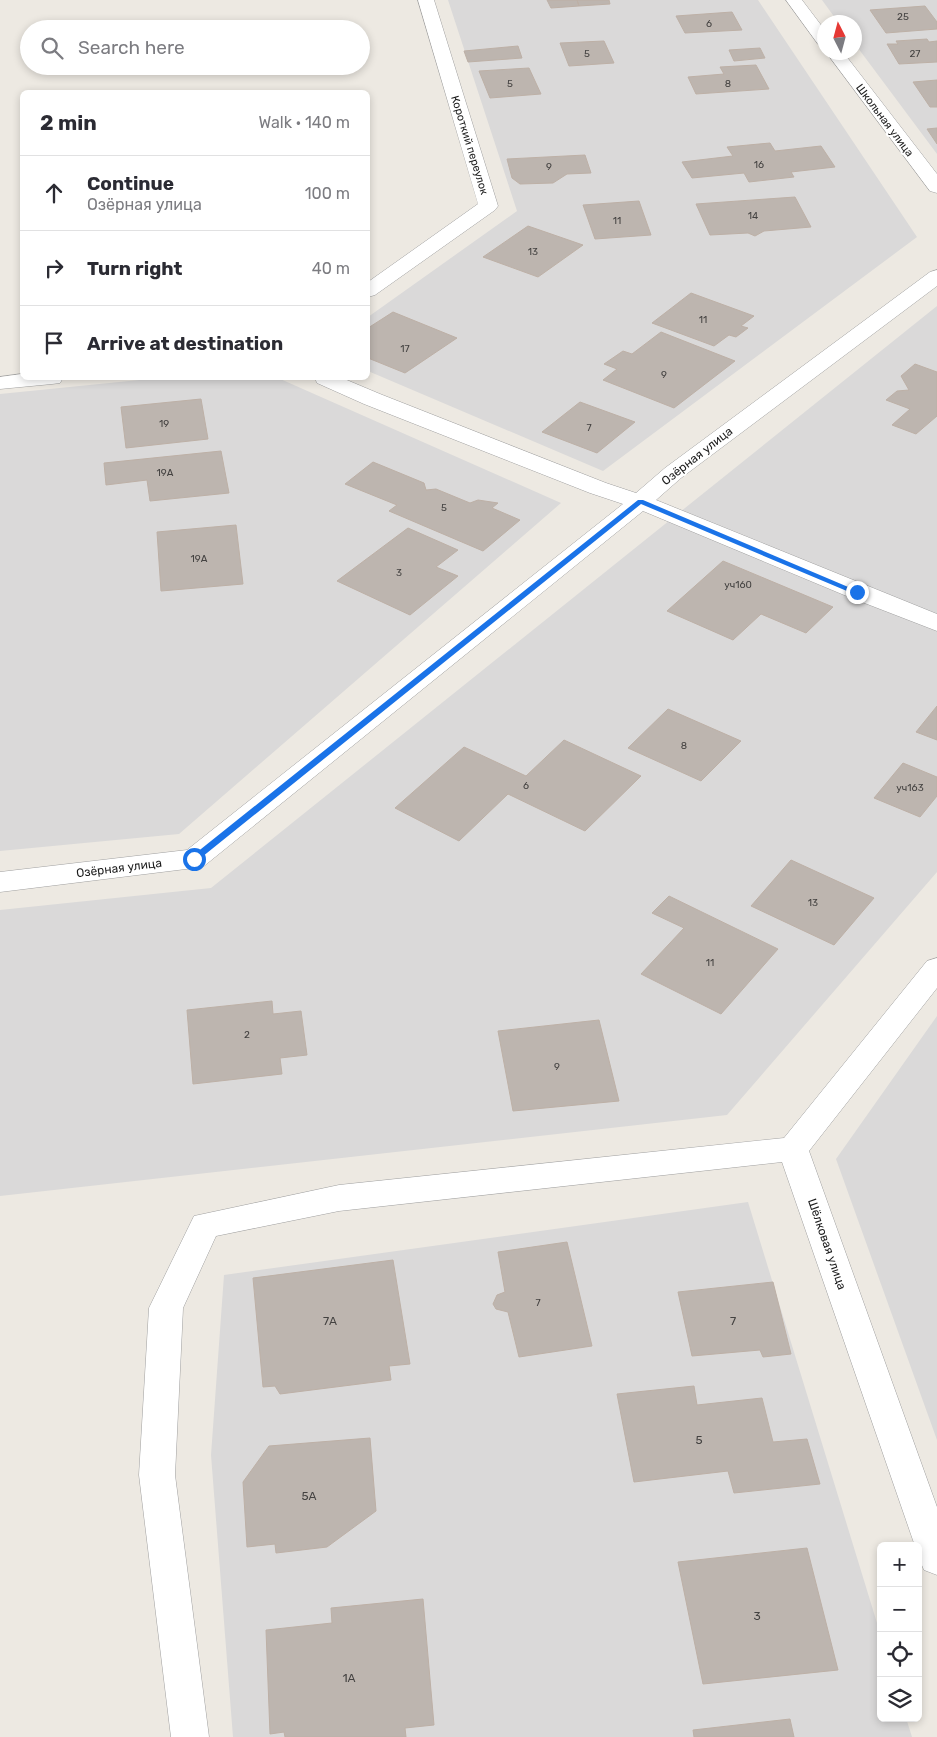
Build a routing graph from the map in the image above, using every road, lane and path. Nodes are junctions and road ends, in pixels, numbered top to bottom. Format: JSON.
{"nodes":[{"id":1,"x":426,"y":0,"type":"edge"},
{"id":2,"x":794,"y":0,"type":"edge"},
{"id":3,"x":817,"y":31,"type":"edge"},
{"id":4,"x":840,"y":60,"type":"edge"},
{"id":5,"x":937,"y":187,"type":"edge"},
{"id":6,"x":937,"y":276,"type":"edge"},
{"id":7,"x":370,"y":289,"type":"edge"},
{"id":8,"x":31,"y":380,"type":"edge"},
{"id":9,"x":329,"y":380,"type":"edge"},
{"id":10,"x":0,"y":383,"type":"edge"},
{"id":11,"x":640,"y":502,"type":"junction"},
{"id":12,"x":937,"y":623,"type":"edge"},
{"id":13,"x":0,"y":882,"type":"edge"},
{"id":14,"x":937,"y":968,"type":"edge"},
{"id":15,"x":793,"y":1149,"type":"junction"},
{"id":16,"x":937,"y":1558,"type":"edge"},
{"id":17,"x":190,"y":1737,"type":"edge"}],
"edges":[{"from":1,"to":7,"type":"street","name":"Короткий переулок"},
{"from":2,"to":3,"type":"street"},
{"from":4,"to":5,"type":"street","name":"Школьная улица"},
{"from":6,"to":11,"type":"street","name":"Озёрная улица"},
{"from":8,"to":10,"type":"street"},
{"from":9,"to":11,"type":"street"},
{"from":11,"to":12,"type":"street"},
{"from":11,"to":13,"type":"street","name":"Озёрная улица"},
{"from":14,"to":15,"type":"street"},
{"from":15,"to":16,"type":"street","name":"Шёлковая улица"},
{"from":15,"to":17,"type":"street"}]}
